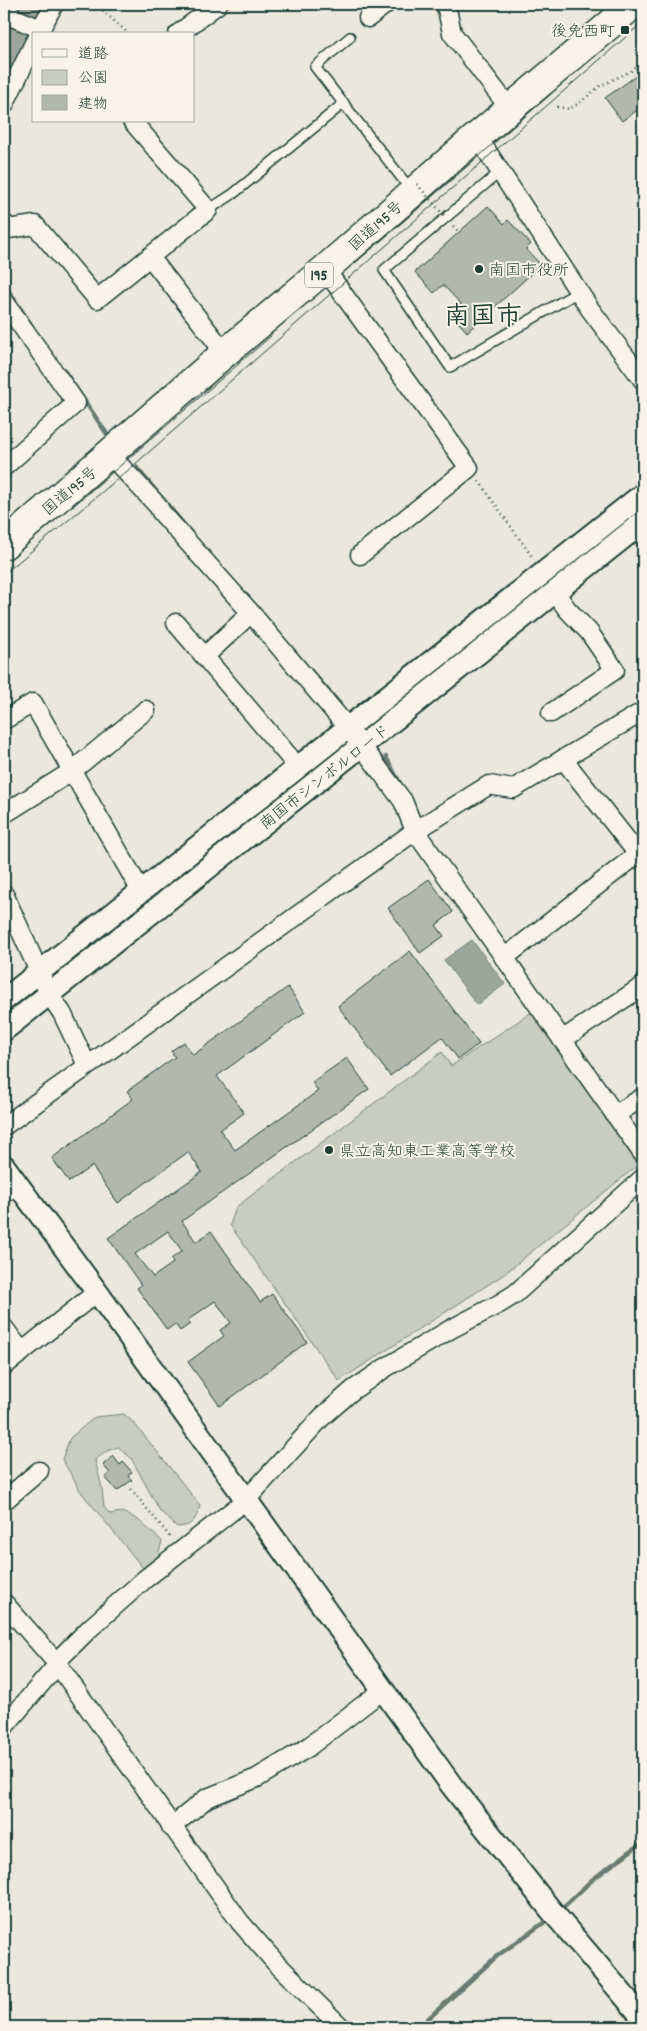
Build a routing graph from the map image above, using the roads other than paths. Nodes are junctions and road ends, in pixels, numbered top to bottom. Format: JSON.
{"nodes":[{"id":1,"x":54,"y":4,"type":"edge"},
{"id":2,"x":218,"y":4,"type":"edge"},
{"id":3,"x":386,"y":4,"type":"edge"},
{"id":4,"x":444,"y":4,"type":"edge"},
{"id":5,"x":634,"y":4,"type":"edge"},
{"id":6,"x":6,"y":10,"type":"edge"},
{"id":7,"x":368,"y":18,"type":"dead end"},
{"id":8,"x":34,"y":32,"type":"edge"},
{"id":9,"x":40,"y":32,"type":"edge"},
{"id":10,"x":181,"y":32,"type":"edge"},
{"id":11,"x":350,"y":37,"type":"dead end"},
{"id":12,"x":32,"y":47,"type":"edge"},
{"id":13,"x":344,"y":103,"type":"junction"},
{"id":14,"x":4,"y":105,"type":"edge"},
{"id":15,"x":510,"y":109,"type":"junction"},
{"id":16,"x":133,"y":122,"type":"edge"},
{"id":17,"x":477,"y":136,"type":"junction"},
{"id":18,"x":501,"y":171,"type":"junction"},
{"id":19,"x":415,"y":188,"type":"junction"},
{"id":20,"x":208,"y":210,"type":"junction"},
{"id":21,"x":4,"y":223,"type":"edge"},
{"id":22,"x":150,"y":257,"type":"junction"},
{"id":23,"x":325,"y":269,"type":"junction"},
{"id":24,"x":578,"y":292,"type":"junction"},
{"id":25,"x":6,"y":310,"type":"edge"},
{"id":26,"x":225,"y":353,"type":"junction"},
{"id":27,"x":643,"y":380,"type":"edge"},
{"id":28,"x":110,"y":455,"type":"junction"},
{"id":29,"x":4,"y":467,"type":"edge"},
{"id":30,"x":643,"y":494,"type":"edge"},
{"id":31,"x":643,"y":522,"type":"edge"},
{"id":32,"x":4,"y":545,"type":"edge"},
{"id":33,"x":360,"y":554,"type":"dead end"},
{"id":34,"x":555,"y":592,"type":"junction"},
{"id":35,"x":251,"y":613,"type":"junction"},
{"id":36,"x":176,"y":623,"type":"dead end"},
{"id":37,"x":205,"y":656,"type":"junction"},
{"id":38,"x":146,"y":710,"type":"dead end"},
{"id":39,"x":551,"y":714,"type":"dead end"},
{"id":40,"x":4,"y":720,"type":"edge"},
{"id":41,"x":643,"y":720,"type":"edge"},
{"id":42,"x":348,"y":728,"type":"junction"},
{"id":43,"x":362,"y":746,"type":"junction"},
{"id":44,"x":563,"y":759,"type":"junction"},
{"id":45,"x":298,"y":767,"type":"junction"},
{"id":46,"x":71,"y":772,"type":"junction"},
{"id":47,"x":4,"y":814,"type":"edge"},
{"id":48,"x":415,"y":831,"type":"junction"},
{"id":49,"x":641,"y":852,"type":"edge"},
{"id":50,"x":141,"y":891,"type":"junction"},
{"id":51,"x":4,"y":894,"type":"edge"},
{"id":52,"x":504,"y":958,"type":"junction"},
{"id":53,"x":39,"y":972,"type":"junction"},
{"id":54,"x":643,"y":986,"type":"edge"},
{"id":55,"x":49,"y":994,"type":"junction"},
{"id":56,"x":4,"y":1000,"type":"edge"},
{"id":57,"x":4,"y":1030,"type":"edge"},
{"id":58,"x":562,"y":1040,"type":"junction"},
{"id":59,"x":88,"y":1065,"type":"junction"},
{"id":60,"x":643,"y":1097,"type":"edge"},
{"id":61,"x":615,"y":1115,"type":"junction"},
{"id":62,"x":4,"y":1126,"type":"edge"},
{"id":63,"x":643,"y":1154,"type":"edge"},
{"id":64,"x":4,"y":1166,"type":"edge"},
{"id":65,"x":643,"y":1178,"type":"edge"},
{"id":66,"x":10,"y":1189,"type":"edge"},
{"id":67,"x":97,"y":1292,"type":"junction"},
{"id":68,"x":4,"y":1328,"type":"edge"},
{"id":69,"x":22,"y":1352,"type":"junction"},
{"id":70,"x":4,"y":1366,"type":"edge"},
{"id":71,"x":39,"y":1471,"type":"dead end"},
{"id":72,"x":4,"y":1500,"type":"edge"},
{"id":73,"x":246,"y":1500,"type":"junction"},
{"id":74,"x":4,"y":1603,"type":"edge"},
{"id":75,"x":57,"y":1663,"type":"junction"},
{"id":76,"x":383,"y":1690,"type":"junction"},
{"id":77,"x":4,"y":1727,"type":"edge"},
{"id":78,"x":171,"y":1827,"type":"junction"},
{"id":79,"x":643,"y":2018,"type":"edge"},
{"id":80,"x":340,"y":2027,"type":"edge"}],
"edges":[{"from":1,"to":9,"type":"street"},
{"from":2,"to":10,"type":"street"},
{"from":3,"to":7,"type":"street"},
{"from":4,"to":15,"type":"street"},
{"from":5,"to":15,"type":"highway","name":"国道195号","number":"195"},
{"from":6,"to":8,"type":"street"},
{"from":11,"to":13,"type":"lane"},
{"from":12,"to":14,"type":"street"},
{"from":13,"to":19,"type":"lane"},
{"from":13,"to":20,"type":"lane"},
{"from":15,"to":17,"type":"highway","name":"国道195号","number":"195"},
{"from":16,"to":20,"type":"street"},
{"from":17,"to":18,"type":"street"},
{"from":17,"to":19,"type":"highway","name":"国道195号","number":"195"},
{"from":18,"to":24,"type":"street"},
{"from":18,"to":24,"type":"lane"},
{"from":19,"to":23,"type":"highway","name":"国道195号","number":"195"},
{"from":20,"to":22,"type":"street"},
{"from":21,"to":22,"type":"street"},
{"from":22,"to":26,"type":"street"},
{"from":23,"to":26,"type":"highway","name":"国道195号","number":"195"},
{"from":23,"to":33,"type":"street"},
{"from":24,"to":27,"type":"street"},
{"from":25,"to":29,"type":"street"},
{"from":26,"to":28,"type":"highway","name":"国道195号","number":"195"},
{"from":28,"to":32,"type":"highway","name":"国道195号","number":"195"},
{"from":28,"to":35,"type":"street"},
{"from":30,"to":42,"type":"street","name":"南国市シンボルロード"},
{"from":31,"to":34,"type":"street","name":"南国市シンボルロード"},
{"from":34,"to":39,"type":"street"},
{"from":34,"to":43,"type":"street","name":"南国市シンボルロード"},
{"from":35,"to":37,"type":"street"},
{"from":35,"to":42,"type":"street"},
{"from":36,"to":37,"type":"street"},
{"from":37,"to":45,"type":"street"},
{"from":38,"to":46,"type":"street"},
{"from":40,"to":46,"type":"street"},
{"from":41,"to":44,"type":"street"},
{"from":42,"to":43,"type":"street"},
{"from":42,"to":45,"type":"street","name":"南国市シンボルロード"},
{"from":43,"to":48,"type":"street"},
{"from":43,"to":55,"type":"street","name":"南国市シンボルロード"},
{"from":44,"to":48,"type":"street"},
{"from":44,"to":49,"type":"street"},
{"from":45,"to":50,"type":"street","name":"南国市シンボルロード"},
{"from":46,"to":47,"type":"street"},
{"from":46,"to":50,"type":"street"},
{"from":48,"to":52,"type":"street"},
{"from":48,"to":59,"type":"street"},
{"from":49,"to":52,"type":"street"},
{"from":50,"to":53,"type":"street","name":"南国市シンボルロード"},
{"from":51,"to":53,"type":"street"},
{"from":52,"to":58,"type":"street"},
{"from":53,"to":55,"type":"street"},
{"from":53,"to":56,"type":"street","name":"南国市シンボルロード"},
{"from":54,"to":58,"type":"street"},
{"from":55,"to":57,"type":"street","name":"南国市シンボルロード"},
{"from":55,"to":59,"type":"street"},
{"from":58,"to":61,"type":"street"},
{"from":59,"to":62,"type":"street"},
{"from":60,"to":61,"type":"street"},
{"from":61,"to":63,"type":"street"},
{"from":64,"to":66,"type":"street"},
{"from":65,"to":73,"type":"street"},
{"from":66,"to":67,"type":"street"},
{"from":67,"to":69,"type":"street"},
{"from":67,"to":73,"type":"street"},
{"from":68,"to":69,"type":"street"},
{"from":69,"to":70,"type":"street"},
{"from":71,"to":72,"type":"street"},
{"from":73,"to":75,"type":"street"},
{"from":73,"to":76,"type":"street"},
{"from":74,"to":75,"type":"street"},
{"from":75,"to":77,"type":"street"},
{"from":75,"to":78,"type":"street"},
{"from":76,"to":78,"type":"street"},
{"from":76,"to":79,"type":"street"},
{"from":78,"to":80,"type":"street"}]}
